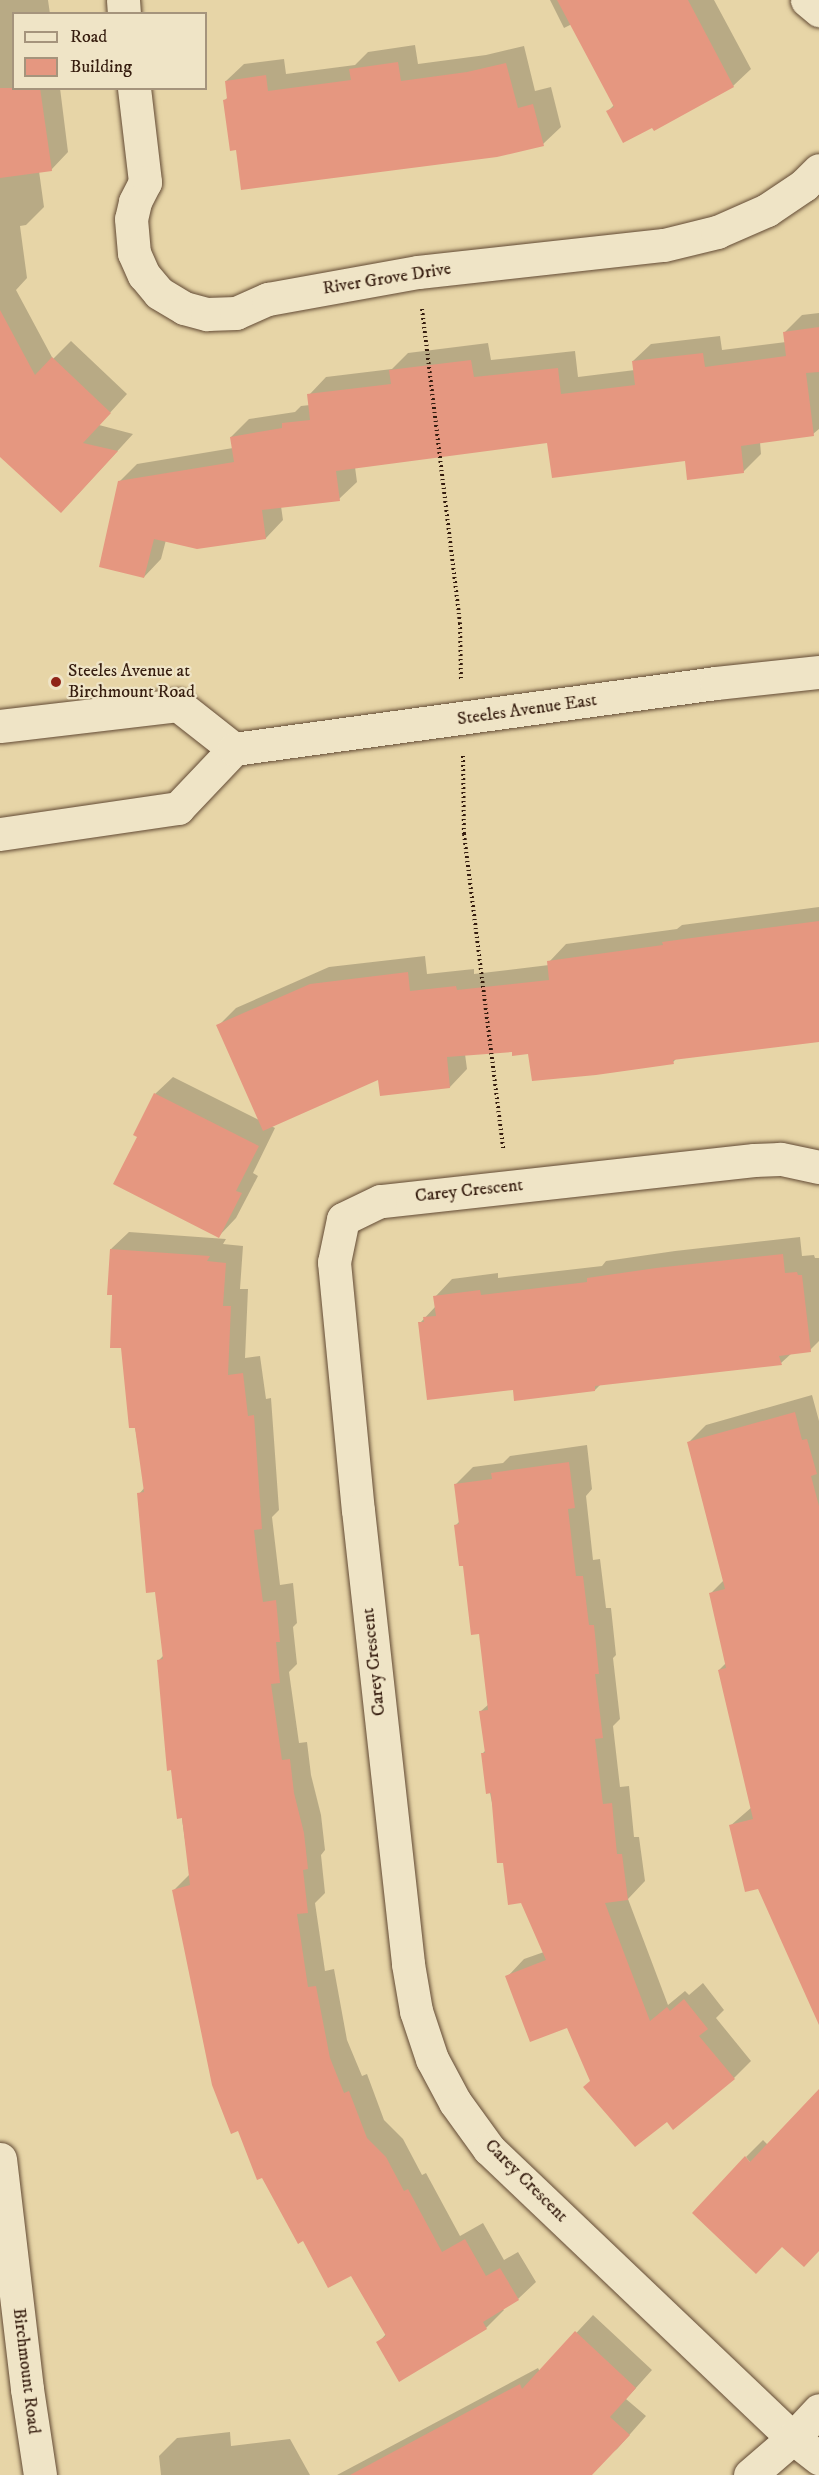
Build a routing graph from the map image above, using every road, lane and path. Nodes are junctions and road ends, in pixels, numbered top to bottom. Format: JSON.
{"nodes":[{"id":1,"x":807,"y":0,"type":"edge"},
{"id":2,"x":819,"y":10,"type":"edge"},
{"id":3,"x":134,"y":90,"type":"edge"},
{"id":4,"x":819,"y":170,"type":"edge"},
{"id":5,"x":418,"y":272,"type":"junction"},
{"id":6,"x":460,"y":623,"type":"dead end"},
{"id":7,"x":819,"y":672,"type":"edge"},
{"id":8,"x":0,"y":726,"type":"edge"},
{"id":9,"x":234,"y":749,"type":"junction"},
{"id":10,"x":0,"y":834,"type":"edge"},
{"id":11,"x":464,"y":834,"type":"dead end"},
{"id":12,"x":819,"y":1167,"type":"edge"},
{"id":13,"x":507,"y":1187,"type":"junction"},
{"id":14,"x":0,"y":2159,"type":"edge"},
{"id":15,"x":819,"y":2410,"type":"edge"},
{"id":16,"x":793,"y":2438,"type":"junction"},
{"id":17,"x":819,"y":2458,"type":"edge"},
{"id":18,"x":40,"y":2475,"type":"edge"},
{"id":19,"x":750,"y":2475,"type":"edge"}],
"edges":[{"from":1,"to":2,"type":"street"},
{"from":3,"to":5,"type":"street","name":"River Grove Drive"},
{"from":4,"to":5,"type":"street","name":"River Grove Drive"},
{"from":5,"to":6,"type":"path"},
{"from":7,"to":9,"type":"street","name":"Steeles Avenue East"},
{"from":8,"to":9,"type":"street"},
{"from":9,"to":10,"type":"street"},
{"from":11,"to":13,"type":"path"},
{"from":12,"to":13,"type":"street","name":"Carey Crescent"},
{"from":13,"to":16,"type":"street","name":"Carey Crescent"},
{"from":14,"to":18,"type":"street","name":"Birchmount Road"},
{"from":15,"to":16,"type":"street"},
{"from":16,"to":17,"type":"street"},
{"from":16,"to":19,"type":"street"}]}
